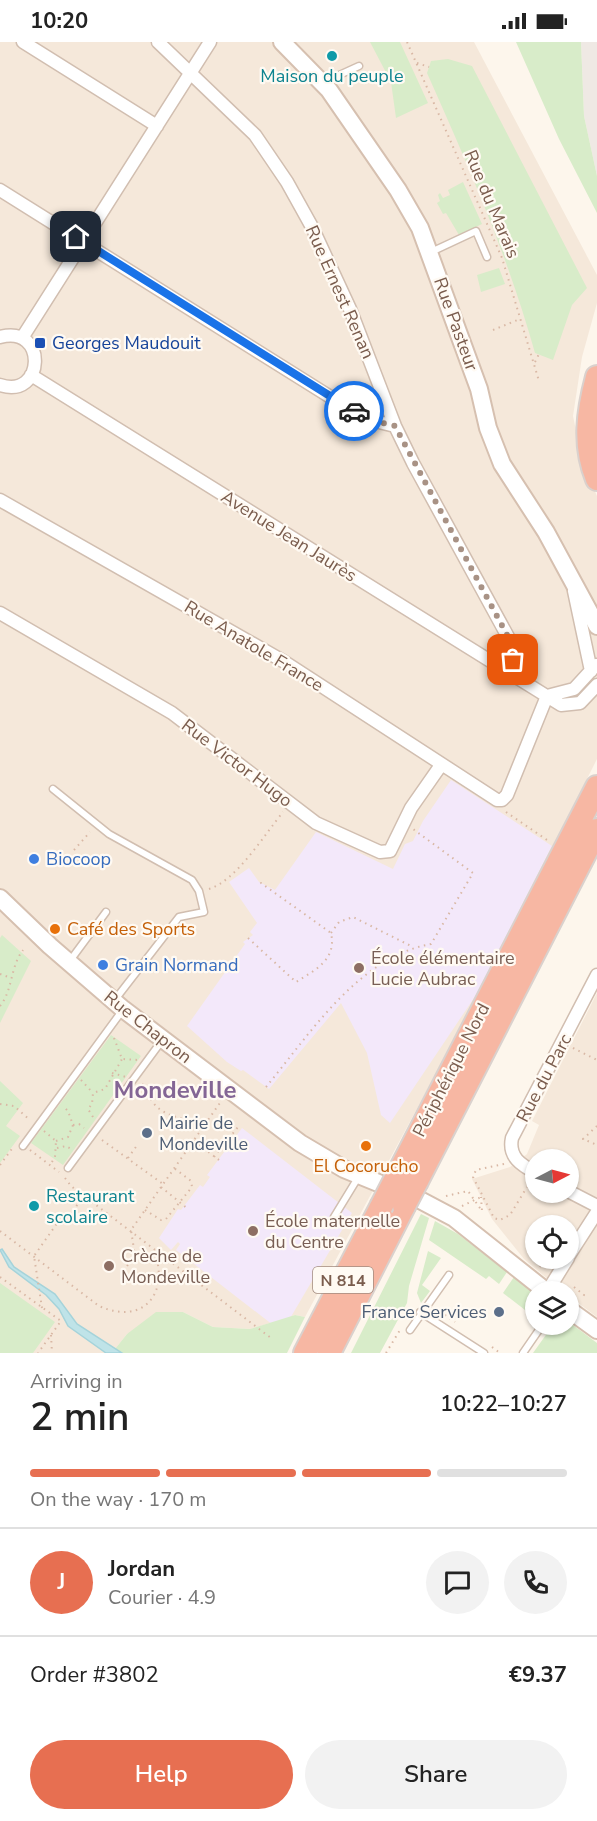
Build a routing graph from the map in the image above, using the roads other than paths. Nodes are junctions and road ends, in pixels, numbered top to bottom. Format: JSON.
{"nodes":[{"id":1,"x":23,"y":42,"type":"edge"},
{"id":2,"x":158,"y":42,"type":"edge"},
{"id":3,"x":210,"y":42,"type":"edge"},
{"id":4,"x":282,"y":42,"type":"edge"},
{"id":5,"x":359,"y":66,"type":"dead end"},
{"id":6,"x":191,"y":73,"type":"junction"},
{"id":7,"x":323,"y":83,"type":"junction"},
{"id":8,"x":157,"y":126,"type":"junction"},
{"id":9,"x":0,"y":190,"type":"edge"},
{"id":10,"x":83,"y":242,"type":"junction"},
{"id":11,"x":430,"y":252,"type":"junction"},
{"id":12,"x":487,"y":256,"type":"dead end"},
{"id":13,"x":0,"y":337,"type":"edge"},
{"id":14,"x":22,"y":338,"type":"junction"},
{"id":15,"x":31,"y":375,"type":"junction"},
{"id":16,"x":597,"y":377,"type":"edge"},
{"id":17,"x":0,"y":385,"type":"edge"},
{"id":18,"x":395,"y":426,"type":"junction"},
{"id":19,"x":597,"y":479,"type":"edge"},
{"id":20,"x":0,"y":500,"type":"edge"},
{"id":21,"x":573,"y":581,"type":"junction"},
{"id":22,"x":0,"y":613,"type":"edge"},
{"id":23,"x":597,"y":626,"type":"edge"},
{"id":24,"x":594,"y":667,"type":"edge"},
{"id":25,"x":507,"y":672,"type":"junction"},
{"id":26,"x":597,"y":686,"type":"edge"},
{"id":27,"x":547,"y":696,"type":"junction"},
{"id":28,"x":441,"y":765,"type":"junction"},
{"id":29,"x":597,"y":787,"type":"edge"},
{"id":30,"x":53,"y":789,"type":"dead end"},
{"id":31,"x":597,"y":830,"type":"edge"},
{"id":32,"x":0,"y":898,"type":"edge"},
{"id":33,"x":106,"y":912,"type":"dead end"},
{"id":34,"x":68,"y":962,"type":"junction"},
{"id":35,"x":597,"y":975,"type":"edge"},
{"id":36,"x":118,"y":1005,"type":"junction"},
{"id":37,"x":158,"y":1046,"type":"dead end"},
{"id":38,"x":23,"y":1146,"type":"road end"},
{"id":39,"x":525,"y":1166,"type":"edge"},
{"id":40,"x":68,"y":1168,"type":"dead end"},
{"id":41,"x":360,"y":1176,"type":"junction"},
{"id":42,"x":404,"y":1189,"type":"junction"},
{"id":43,"x":579,"y":1197,"type":"edge"},
{"id":44,"x":597,"y":1206,"type":"edge"},
{"id":45,"x":597,"y":1212,"type":"edge"},
{"id":46,"x":334,"y":1217,"type":"dead end"},
{"id":47,"x":579,"y":1241,"type":"edge"},
{"id":48,"x":449,"y":1275,"type":"dead end"},
{"id":49,"x":534,"y":1281,"type":"edge"},
{"id":50,"x":420,"y":1312,"type":"junction"},
{"id":51,"x":579,"y":1317,"type":"edge"},
{"id":52,"x":410,"y":1330,"type":"dead end"},
{"id":53,"x":597,"y":1330,"type":"edge"},
{"id":54,"x":535,"y":1335,"type":"edge"},
{"id":55,"x":305,"y":1353,"type":"edge"},
{"id":56,"x":328,"y":1353,"type":"edge"},
{"id":57,"x":484,"y":1353,"type":"edge"},
{"id":58,"x":523,"y":1353,"type":"edge"}],
"edges":[{"from":1,"to":8,"type":"street"},
{"from":2,"to":6,"type":"street","name":"Rue Ernest Renan"},
{"from":3,"to":6,"type":"street"},
{"from":4,"to":7,"type":"street","name":"Rue Pasteur"},
{"from":5,"to":7,"type":"lane"},
{"from":6,"to":8,"type":"street"},
{"from":6,"to":18,"type":"street","name":"Rue Ernest Renan"},
{"from":7,"to":11,"type":"street","name":"Rue Pasteur"},
{"from":8,"to":10,"type":"street"},
{"from":9,"to":10,"type":"street"},
{"from":10,"to":14,"type":"street"},
{"from":10,"to":18,"type":"street"},
{"from":11,"to":12,"type":"lane"},
{"from":11,"to":21,"type":"street","name":"Rue Pasteur"},
{"from":13,"to":14,"type":"street"},
{"from":14,"to":15,"type":"street"},
{"from":15,"to":17,"type":"street"},
{"from":15,"to":25,"type":"street","name":"Avenue Jean Jaurès"},
{"from":16,"to":19,"type":"highway"},
{"from":18,"to":25,"type":"street","name":"Rue Ernest Renan"},
{"from":20,"to":28,"type":"street","name":"Rue Anatole France"},
{"from":21,"to":23,"type":"street","name":"Rue Pasteur"},
{"from":21,"to":24,"type":"street"},
{"from":22,"to":28,"type":"street","name":"Rue Victor Hugo"},
{"from":24,"to":27,"type":"street"},
{"from":25,"to":27,"type":"street","name":"Avenue Jean Jaurès"},
{"from":26,"to":27,"type":"street","name":"Avenue Jean Jaurès"},
{"from":27,"to":28,"type":"street","name":"Rue Anatole France"},
{"from":29,"to":42,"type":"highway","name":"Périphérique Nord","number":"N 814"},
{"from":30,"to":36,"type":"lane"},
{"from":31,"to":42,"type":"highway","name":"Périphérique Nord","number":"N 814"},
{"from":32,"to":34,"type":"street","name":"Rue Chapron"},
{"from":33,"to":34,"type":"lane"},
{"from":34,"to":36,"type":"street","name":"Rue Chapron"},
{"from":35,"to":39,"type":"street","name":"Rue du Parc"},
{"from":36,"to":38,"type":"lane"},
{"from":36,"to":41,"type":"street","name":"Rue Chapron"},
{"from":37,"to":40,"type":"lane"},
{"from":41,"to":42,"type":"street","name":"Rue Chapron"},
{"from":41,"to":46,"type":"lane"},
{"from":42,"to":49,"type":"street","name":"Rue Chapron"},
{"from":42,"to":55,"type":"highway","name":"Périphérique Nord","number":"N 814","bridge":true},
{"from":42,"to":56,"type":"highway","name":"Périphérique Nord","number":"N 814"},
{"from":43,"to":44,"type":"street"},
{"from":45,"to":47,"type":"street"},
{"from":48,"to":50,"type":"lane"},
{"from":50,"to":52,"type":"lane"},
{"from":50,"to":57,"type":"lane"},
{"from":51,"to":53,"type":"street"},
{"from":54,"to":58,"type":"lane"}]}
